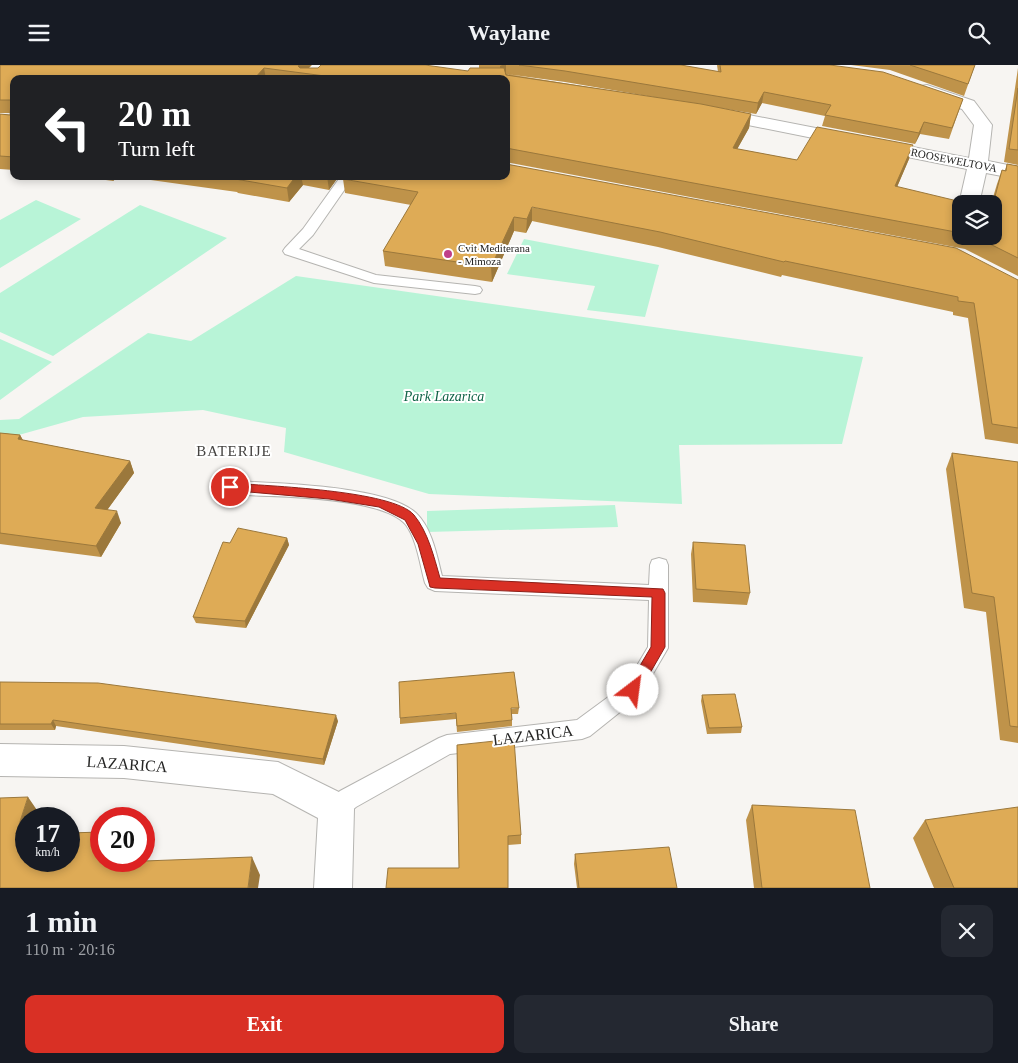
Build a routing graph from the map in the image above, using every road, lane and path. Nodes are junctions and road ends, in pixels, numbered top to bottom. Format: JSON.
{"nodes":[{"id":1,"x":908,"y":83,"type":"edge"},
{"id":2,"x":698,"y":110,"type":"edge"},
{"id":3,"x":978,"y":165,"type":"junction"},
{"id":4,"x":1018,"y":173,"type":"edge"},
{"id":5,"x":345,"y":180,"type":"edge"},
{"id":6,"x":971,"y":195,"type":"edge"},
{"id":7,"x":475,"y":290,"type":"dead end"},
{"id":8,"x":230,"y":487,"type":"dead end"},
{"id":9,"x":659,"y":565,"type":"dead end"},
{"id":10,"x":659,"y":593,"type":"junction"},
{"id":11,"x":0,"y":760,"type":"edge"},
{"id":12,"x":336,"y":809,"type":"junction"},
{"id":13,"x":333,"y":888,"type":"edge"}],
"edges":[{"from":1,"to":3,"type":"street"},
{"from":2,"to":3,"type":"street","name":"ROOSEWELTOVA"},
{"from":3,"to":4,"type":"street","name":"ROOSEWELTOVA"},
{"from":3,"to":6,"type":"street"},
{"from":5,"to":7,"type":"lane"},
{"from":8,"to":10,"type":"lane"},
{"from":9,"to":10,"type":"lane","name":"LAZARICA"},
{"from":10,"to":12,"type":"lane","name":"LAZARICA"},
{"from":11,"to":12,"type":"street","name":"LAZARICA"},
{"from":12,"to":13,"type":"street"}]}
